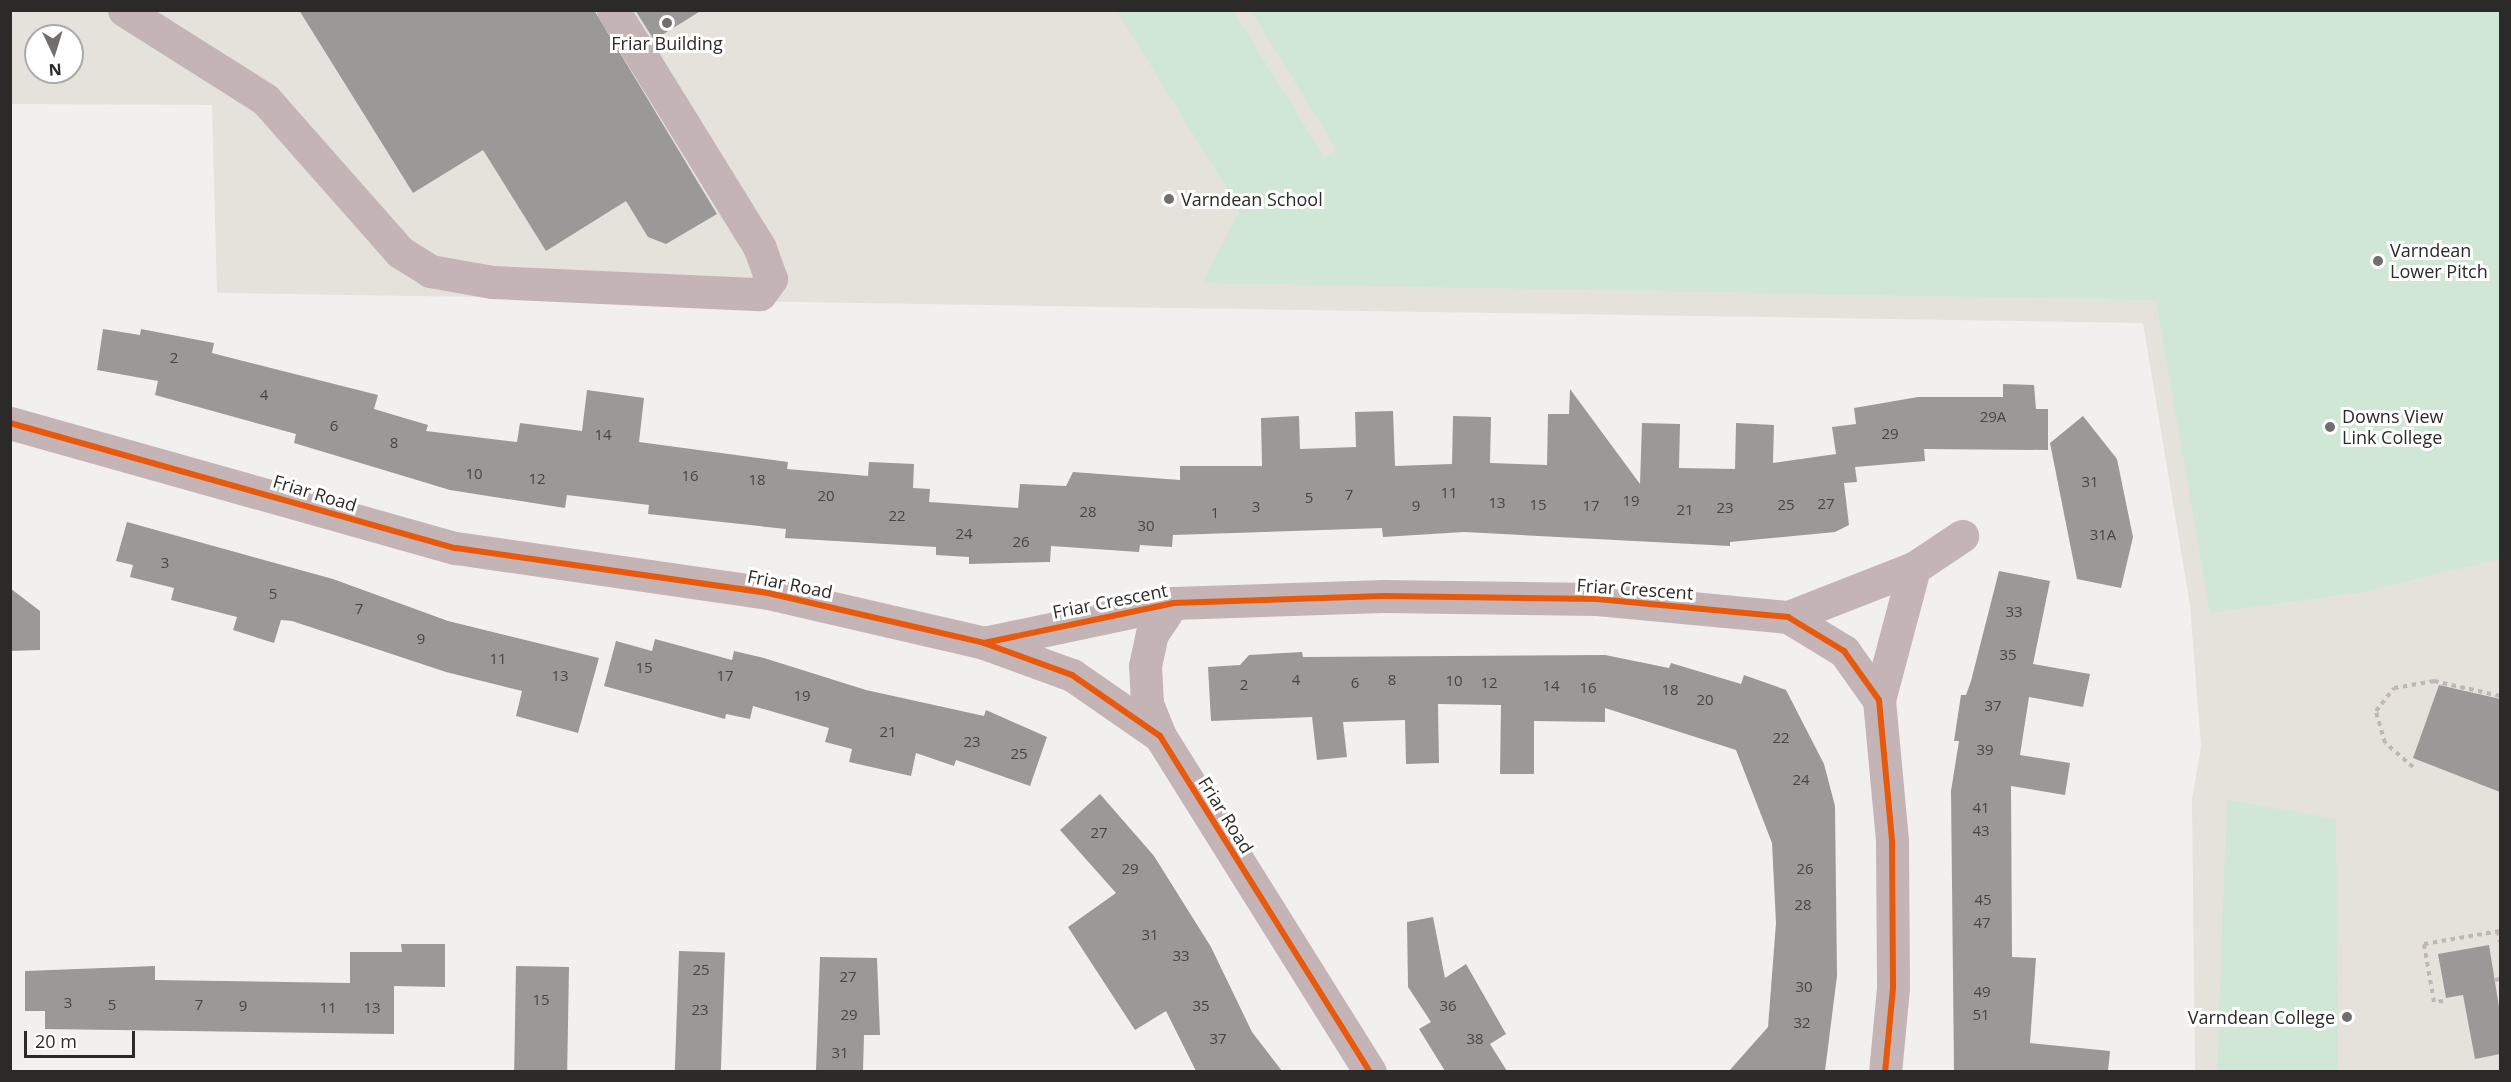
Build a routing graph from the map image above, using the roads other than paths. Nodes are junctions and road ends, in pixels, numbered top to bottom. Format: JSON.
{"nodes":[{"id":1,"x":124,"y":10,"type":"edge"},
{"id":2,"x":613,"y":10,"type":"edge"},
{"id":3,"x":10,"y":423,"type":"edge"},
{"id":4,"x":1962,"y":537,"type":"dead end"},
{"id":5,"x":1914,"y":568,"type":"junction"},
{"id":6,"x":1173,"y":603,"type":"junction"},
{"id":7,"x":1788,"y":617,"type":"junction"},
{"id":8,"x":984,"y":644,"type":"junction"},
{"id":9,"x":1879,"y":700,"type":"junction"},
{"id":10,"x":1160,"y":736,"type":"junction"},
{"id":11,"x":1370,"y":1071,"type":"edge"},
{"id":12,"x":1885,"y":1071,"type":"edge"}],
"edges":[{"from":1,"to":2,"type":"street"},
{"from":3,"to":8,"type":"street","name":"Friar Road"},
{"from":4,"to":5,"type":"street"},
{"from":5,"to":7,"type":"street"},
{"from":5,"to":9,"type":"street"},
{"from":6,"to":7,"type":"street","name":"Friar Crescent"},
{"from":6,"to":8,"type":"street","name":"Friar Crescent"},
{"from":6,"to":10,"type":"street","name":"Friar Crescent"},
{"from":7,"to":9,"type":"street","name":"Friar Crescent"},
{"from":8,"to":10,"type":"street","name":"Friar Road"},
{"from":9,"to":12,"type":"street"},
{"from":10,"to":11,"type":"street","name":"Friar Road"}]}
